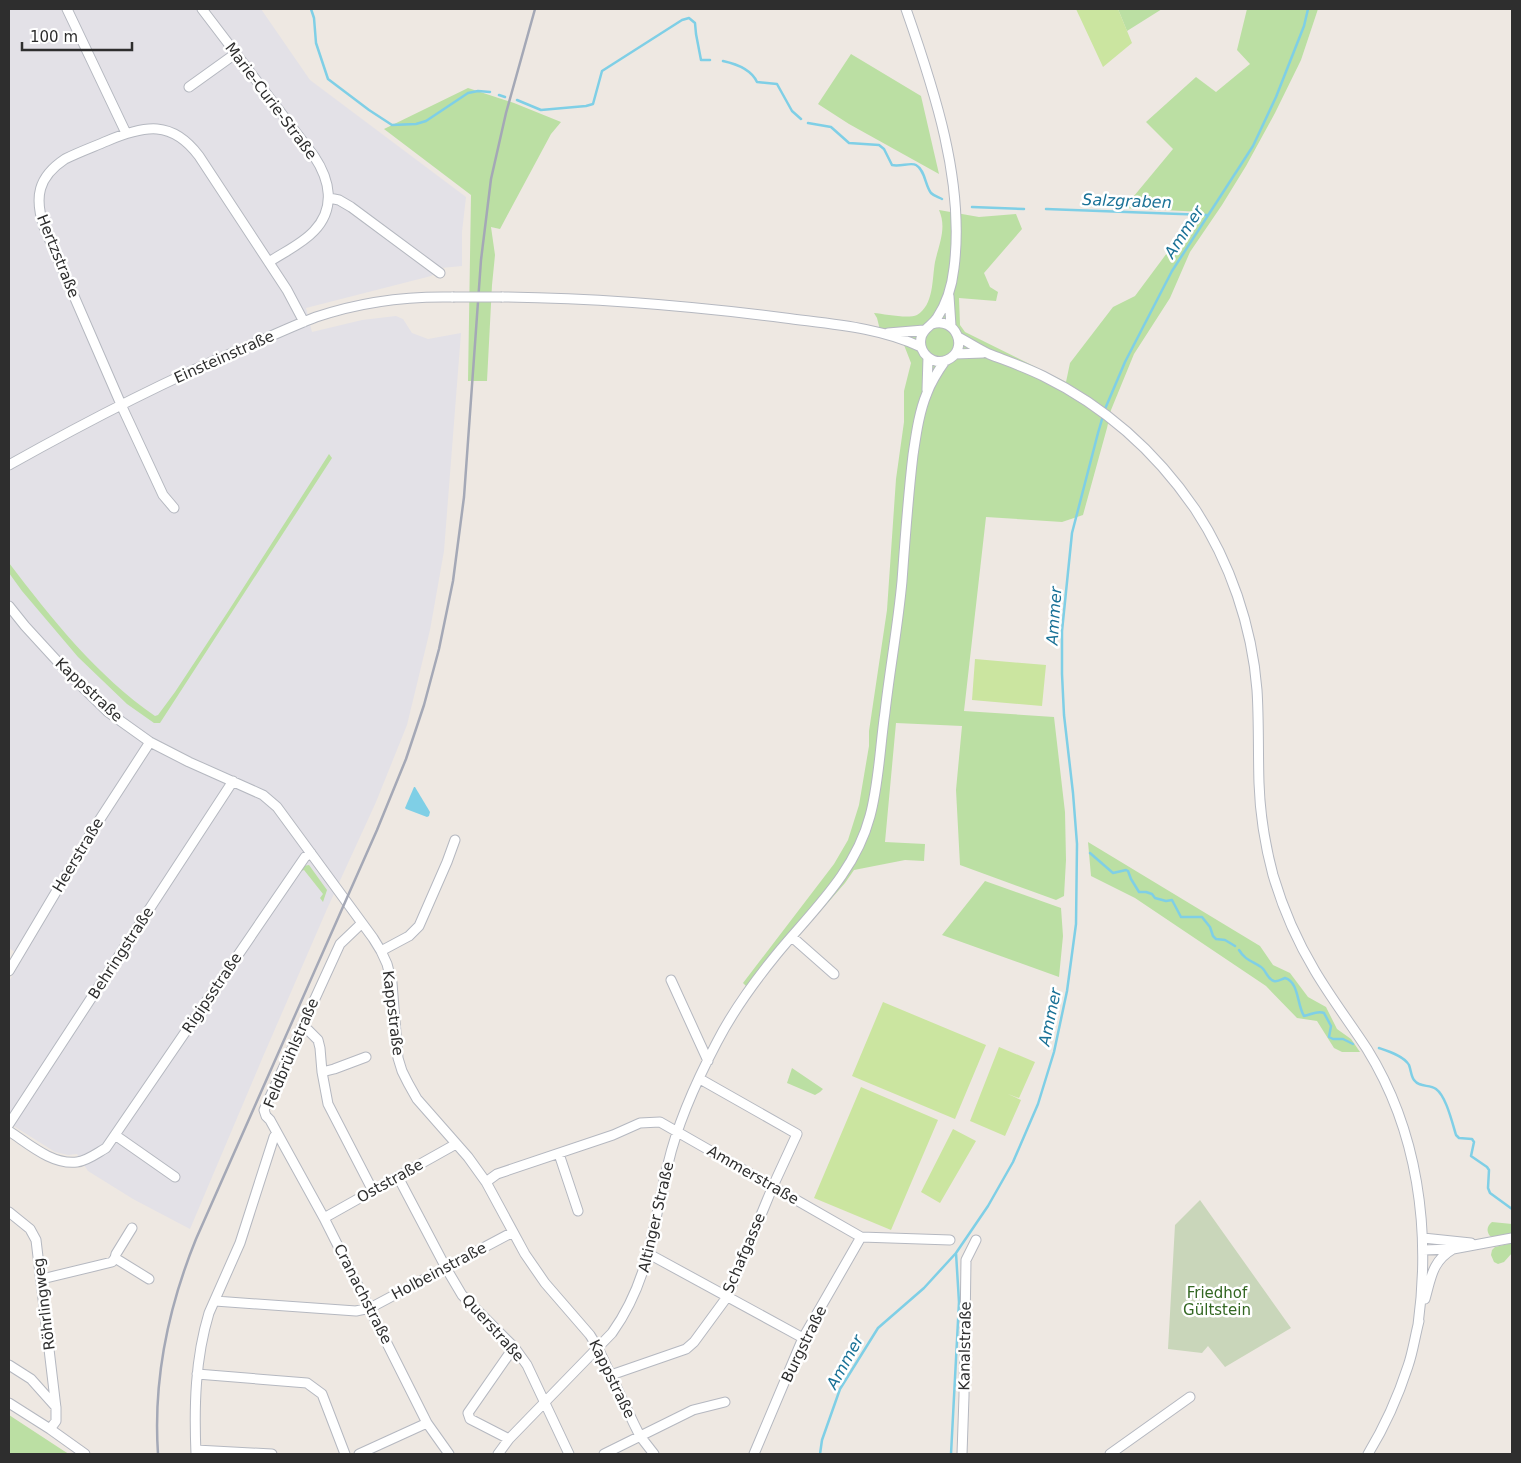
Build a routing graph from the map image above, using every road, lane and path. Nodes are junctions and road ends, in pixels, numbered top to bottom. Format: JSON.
{"nodes":[{"id":1,"x":67,"y":9,"type":"edge"},
{"id":2,"x":202,"y":9,"type":"edge"},
{"id":3,"x":906,"y":9,"type":"edge"},
{"id":4,"x":235,"y":54,"type":"junction"},
{"id":5,"x":189,"y":87,"type":"dead end"},
{"id":6,"x":126,"y":134,"type":"junction"},
{"id":7,"x":329,"y":198,"type":"junction"},
{"id":8,"x":269,"y":262,"type":"junction"},
{"id":9,"x":440,"y":273,"type":"dead end"},
{"id":10,"x":949,"y":295,"type":"junction"},
{"id":11,"x":304,"y":322,"type":"junction"},
{"id":12,"x":932,"y":324,"type":"junction"},
{"id":13,"x":950,"y":326,"type":"junction"},
{"id":14,"x":924,"y":330,"type":"junction"},
{"id":15,"x":885,"y":333,"type":"junction"},
{"id":16,"x":958,"y":337,"type":"junction"},
{"id":17,"x":921,"y":347,"type":"junction"},
{"id":18,"x":986,"y":353,"type":"junction"},
{"id":19,"x":955,"y":354,"type":"junction"},
{"id":20,"x":928,"y":357,"type":"junction"},
{"id":21,"x":945,"y":361,"type":"junction"},
{"id":22,"x":927,"y":392,"type":"junction"},
{"id":23,"x":121,"y":404,"type":"junction"},
{"id":24,"x":9,"y":465,"type":"edge"},
{"id":25,"x":174,"y":508,"type":"dead end"},
{"id":26,"x":9,"y":606,"type":"edge"},
{"id":27,"x":150,"y":742,"type":"junction"},
{"id":28,"x":233,"y":781,"type":"junction"},
{"id":29,"x":454,"y":840,"type":"dead end"},
{"id":30,"x":310,"y":853,"type":"junction"},
{"id":31,"x":362,"y":923,"type":"junction"},
{"id":32,"x":792,"y":937,"type":"junction"},
{"id":33,"x":382,"y":951,"type":"junction"},
{"id":34,"x":9,"y":971,"type":"edge"},
{"id":35,"x":834,"y":974,"type":"dead end"},
{"id":36,"x":671,"y":980,"type":"dead end"},
{"id":37,"x":302,"y":1026,"type":"junction"},
{"id":38,"x":366,"y":1057,"type":"dead end"},
{"id":39,"x":708,"y":1061,"type":"junction"},
{"id":40,"x":322,"y":1072,"type":"junction"},
{"id":41,"x":700,"y":1079,"type":"junction"},
{"id":42,"x":9,"y":1124,"type":"edge"},
{"id":43,"x":9,"y":1131,"type":"edge"},
{"id":44,"x":678,"y":1132,"type":"junction"},
{"id":45,"x":277,"y":1133,"type":"junction"},
{"id":46,"x":114,"y":1135,"type":"junction"},
{"id":47,"x":456,"y":1144,"type":"junction"},
{"id":48,"x":559,"y":1154,"type":"junction"},
{"id":49,"x":175,"y":1177,"type":"dead end"},
{"id":50,"x":398,"y":1177,"type":"junction"},
{"id":51,"x":486,"y":1182,"type":"junction"},
{"id":52,"x":772,"y":1186,"type":"junction"},
{"id":53,"x":373,"y":1191,"type":"junction"},
{"id":54,"x":578,"y":1211,"type":"dead end"},
{"id":55,"x":9,"y":1212,"type":"edge"},
{"id":56,"x":324,"y":1218,"type":"junction"},
{"id":57,"x":132,"y":1228,"type":"dead end"},
{"id":58,"x":512,"y":1232,"type":"junction"},
{"id":59,"x":861,"y":1237,"type":"junction"},
{"id":60,"x":1423,"y":1238,"type":"junction"},
{"id":61,"x":1512,"y":1238,"type":"edge"},
{"id":62,"x":950,"y":1240,"type":"dead end"},
{"id":63,"x":976,"y":1240,"type":"dead end"},
{"id":64,"x":1476,"y":1244,"type":"junction"},
{"id":65,"x":1452,"y":1249,"type":"junction"},
{"id":66,"x":1423,"y":1250,"type":"junction"},
{"id":67,"x":649,"y":1254,"type":"junction"},
{"id":68,"x":115,"y":1258,"type":"junction"},
{"id":69,"x":446,"y":1268,"type":"junction"},
{"id":70,"x":42,"y":1279,"type":"junction"},
{"id":71,"x":149,"y":1279,"type":"dead end"},
{"id":72,"x":727,"y":1297,"type":"junction"},
{"id":73,"x":215,"y":1301,"type":"junction"},
{"id":74,"x":370,"y":1308,"type":"junction"},
{"id":75,"x":1418,"y":1325,"type":"junction"},
{"id":76,"x":803,"y":1338,"type":"junction"},
{"id":77,"x":514,"y":1347,"type":"junction"},
{"id":78,"x":598,"y":1348,"type":"junction"},
{"id":79,"x":9,"y":1365,"type":"edge"},
{"id":80,"x":197,"y":1374,"type":"junction"},
{"id":81,"x":610,"y":1376,"type":"junction"},
{"id":82,"x":1190,"y":1397,"type":"dead end"},
{"id":83,"x":725,"y":1402,"type":"dead end"},
{"id":84,"x":9,"y":1403,"type":"edge"},
{"id":85,"x":544,"y":1403,"type":"junction"},
{"id":86,"x":56,"y":1408,"type":"junction"},
{"id":87,"x":427,"y":1423,"type":"junction"},
{"id":88,"x":50,"y":1429,"type":"junction"},
{"id":89,"x":640,"y":1436,"type":"junction"},
{"id":90,"x":509,"y":1439,"type":"junction"},
{"id":91,"x":196,"y":1452,"type":"edge"},
{"id":92,"x":500,"y":1453,"type":"edge"},
{"id":93,"x":85,"y":1454,"type":"edge"},
{"id":94,"x":272,"y":1454,"type":"edge"},
{"id":95,"x":345,"y":1454,"type":"edge"},
{"id":96,"x":359,"y":1454,"type":"edge"},
{"id":97,"x":449,"y":1454,"type":"edge"},
{"id":98,"x":569,"y":1454,"type":"edge"},
{"id":99,"x":604,"y":1454,"type":"edge"},
{"id":100,"x":654,"y":1454,"type":"edge"},
{"id":101,"x":754,"y":1454,"type":"edge"},
{"id":102,"x":962,"y":1454,"type":"edge"},
{"id":103,"x":1110,"y":1454,"type":"edge"},
{"id":104,"x":1368,"y":1454,"type":"edge"}],
"edges":[{"from":1,"to":6,"type":"street"},
{"from":2,"to":4,"type":"street","name":"Marie-Curie-Straße"},
{"from":3,"to":10,"type":"street"},
{"from":4,"to":5,"type":"street"},
{"from":4,"to":7,"type":"street","name":"Marie-Curie-Straße"},
{"from":6,"to":8,"type":"street","name":"Hertzstraße"},
{"from":6,"to":23,"type":"street","name":"Hertzstraße"},
{"from":7,"to":8,"type":"street"},
{"from":7,"to":9,"type":"street"},
{"from":8,"to":11,"type":"street","name":"Hertzstraße"},
{"from":10,"to":12,"type":"street"},
{"from":10,"to":13,"type":"street"},
{"from":11,"to":15,"type":"street","name":"Einsteinstraße","bridge":true},
{"from":11,"to":23,"type":"street","name":"Einsteinstraße"},
{"from":12,"to":13,"type":"street"},
{"from":12,"to":14,"type":"street"},
{"from":13,"to":16,"type":"street"},
{"from":14,"to":15,"type":"street"},
{"from":14,"to":17,"type":"street"},
{"from":15,"to":17,"type":"street"},
{"from":16,"to":18,"type":"street"},
{"from":16,"to":19,"type":"street"},
{"from":17,"to":20,"type":"street"},
{"from":18,"to":19,"type":"street"},
{"from":18,"to":60,"type":"street"},
{"from":19,"to":21,"type":"street"},
{"from":20,"to":21,"type":"street"},
{"from":20,"to":22,"type":"street"},
{"from":21,"to":22,"type":"street"},
{"from":22,"to":32,"type":"street","name":"Altinger Straße"},
{"from":23,"to":24,"type":"street","name":"Einsteinstraße"},
{"from":23,"to":25,"type":"street","name":"Hertzstraße"},
{"from":26,"to":27,"type":"street","name":"Kappstraße"},
{"from":27,"to":28,"type":"street","name":"Kappstraße"},
{"from":27,"to":34,"type":"street","name":"Heerstraße"},
{"from":28,"to":30,"type":"street","name":"Kappstraße"},
{"from":28,"to":42,"type":"street","name":"Behringstraße"},
{"from":29,"to":33,"type":"street"},
{"from":30,"to":31,"type":"street","name":"Kappstraße"},
{"from":30,"to":46,"type":"street","name":"Rigipsstraße"},
{"from":31,"to":33,"type":"street","name":"Kappstraße"},
{"from":31,"to":37,"type":"street","name":"Feldbrühlstraße"},
{"from":32,"to":35,"type":"street"},
{"from":32,"to":39,"type":"street","name":"Altinger Straße"},
{"from":33,"to":47,"type":"street","name":"Kappstraße"},
{"from":36,"to":39,"type":"street"},
{"from":37,"to":40,"type":"street"},
{"from":37,"to":45,"type":"street","name":"Feldbrühlstraße"},
{"from":38,"to":40,"type":"street"},
{"from":39,"to":41,"type":"street","name":"Altinger Straße"},
{"from":40,"to":53,"type":"street"},
{"from":41,"to":44,"type":"street","name":"Altinger Straße"},
{"from":41,"to":52,"type":"street","name":"Schafgasse"},
{"from":43,"to":46,"type":"street","name":"Rigipsstraße"},
{"from":44,"to":48,"type":"street","name":"Ammerstraße"},
{"from":44,"to":52,"type":"street","name":"Ammerstraße"},
{"from":44,"to":67,"type":"street","name":"Altinger Straße"},
{"from":45,"to":56,"type":"street","name":"Cranachstraße"},
{"from":45,"to":73,"type":"street"},
{"from":46,"to":49,"type":"street"},
{"from":47,"to":50,"type":"street","name":"Oststraße"},
{"from":47,"to":51,"type":"street","name":"Kappstraße"},
{"from":48,"to":51,"type":"street","name":"Ammerstraße"},
{"from":48,"to":54,"type":"street"},
{"from":50,"to":53,"type":"street","name":"Oststraße"},
{"from":50,"to":69,"type":"street","name":"Querstraße"},
{"from":51,"to":58,"type":"street","name":"Kappstraße"},
{"from":52,"to":59,"type":"street","name":"Ammerstraße"},
{"from":52,"to":72,"type":"street","name":"Schafgasse"},
{"from":53,"to":56,"type":"street","name":"Oststraße"},
{"from":55,"to":70,"type":"street","name":"Röhrlingweg"},
{"from":56,"to":74,"type":"street","name":"Cranachstraße"},
{"from":57,"to":68,"type":"street"},
{"from":58,"to":69,"type":"street","name":"Holbeinstraße"},
{"from":58,"to":78,"type":"street","name":"Kappstraße"},
{"from":59,"to":62,"type":"street","name":"Ammerstraße"},
{"from":59,"to":76,"type":"street","name":"Burgstraße"},
{"from":60,"to":64,"type":"street"},
{"from":60,"to":66,"type":"street"},
{"from":61,"to":64,"type":"street"},
{"from":63,"to":102,"type":"street","name":"Kanalstraße"},
{"from":64,"to":65,"type":"street"},
{"from":65,"to":66,"type":"street"},
{"from":65,"to":75,"type":"street"},
{"from":66,"to":75,"type":"street"},
{"from":67,"to":72,"type":"street"},
{"from":67,"to":78,"type":"street","name":"Altinger Straße"},
{"from":68,"to":70,"type":"street"},
{"from":68,"to":71,"type":"street"},
{"from":69,"to":74,"type":"street","name":"Holbeinstraße"},
{"from":69,"to":77,"type":"street","name":"Querstraße"},
{"from":70,"to":86,"type":"street","name":"Röhrlingweg"},
{"from":72,"to":76,"type":"street"},
{"from":72,"to":81,"type":"street","name":"Schafgasse"},
{"from":73,"to":74,"type":"street","name":"Holbeinstraße"},
{"from":73,"to":80,"type":"street"},
{"from":74,"to":87,"type":"street","name":"Cranachstraße"},
{"from":75,"to":104,"type":"street"},
{"from":76,"to":101,"type":"street","name":"Burgstraße"},
{"from":77,"to":85,"type":"street","name":"Querstraße"},
{"from":77,"to":90,"type":"street"},
{"from":78,"to":81,"type":"street","name":"Kappstraße"},
{"from":78,"to":85,"type":"street","name":"Altinger Straße"},
{"from":79,"to":86,"type":"street"},
{"from":80,"to":91,"type":"street"},
{"from":80,"to":95,"type":"street"},
{"from":81,"to":89,"type":"street","name":"Kappstraße"},
{"from":82,"to":103,"type":"street"},
{"from":83,"to":89,"type":"street"},
{"from":84,"to":88,"type":"street"},
{"from":85,"to":90,"type":"street","name":"Altinger Straße"},
{"from":85,"to":98,"type":"street","name":"Querstraße"},
{"from":86,"to":88,"type":"street","name":"Röhrlingweg"},
{"from":87,"to":96,"type":"street"},
{"from":87,"to":97,"type":"street","name":"Cranachstraße"},
{"from":88,"to":93,"type":"street"},
{"from":89,"to":99,"type":"street"},
{"from":89,"to":100,"type":"street","name":"Kappstraße"},
{"from":90,"to":92,"type":"street","name":"Altinger Straße"},
{"from":91,"to":94,"type":"street"}]}
